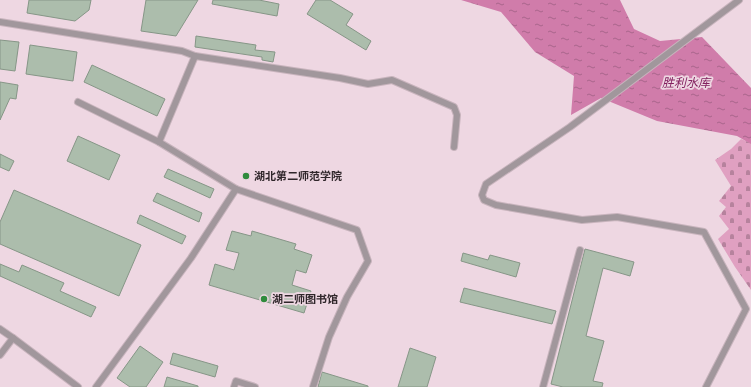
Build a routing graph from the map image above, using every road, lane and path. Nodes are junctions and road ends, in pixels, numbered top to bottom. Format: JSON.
{"nodes":[{"id":1,"x":738,"y":0,"type":"edge"},
{"id":2,"x":0,"y":22,"type":"edge"},
{"id":3,"x":195,"y":56,"type":"junction"},
{"id":4,"x":78,"y":102,"type":"dead end"},
{"id":5,"x":159,"y":142,"type":"junction"},
{"id":6,"x":454,"y":147,"type":"dead end"},
{"id":7,"x":236,"y":189,"type":"junction"},
{"id":8,"x":580,"y":250,"type":"dead end"},
{"id":9,"x":0,"y":329,"type":"edge"},
{"id":10,"x":13,"y":338,"type":"junction"},
{"id":11,"x":0,"y":355,"type":"edge"},
{"id":12,"x":78,"y":387,"type":"edge"},
{"id":13,"x":96,"y":387,"type":"edge"},
{"id":14,"x":234,"y":387,"type":"edge"},
{"id":15,"x":255,"y":387,"type":"edge"},
{"id":16,"x":313,"y":387,"type":"edge"},
{"id":17,"x":543,"y":387,"type":"edge"},
{"id":18,"x":706,"y":387,"type":"edge"}],
"edges":[{"from":1,"to":18,"type":"street"},
{"from":2,"to":3,"type":"street"},
{"from":3,"to":5,"type":"street"},
{"from":3,"to":6,"type":"street"},
{"from":4,"to":5,"type":"street"},
{"from":5,"to":7,"type":"street"},
{"from":7,"to":13,"type":"street"},
{"from":7,"to":16,"type":"street"},
{"from":8,"to":17,"type":"street"},
{"from":9,"to":10,"type":"street"},
{"from":10,"to":11,"type":"street"},
{"from":10,"to":12,"type":"street"},
{"from":14,"to":15,"type":"street"}]}
